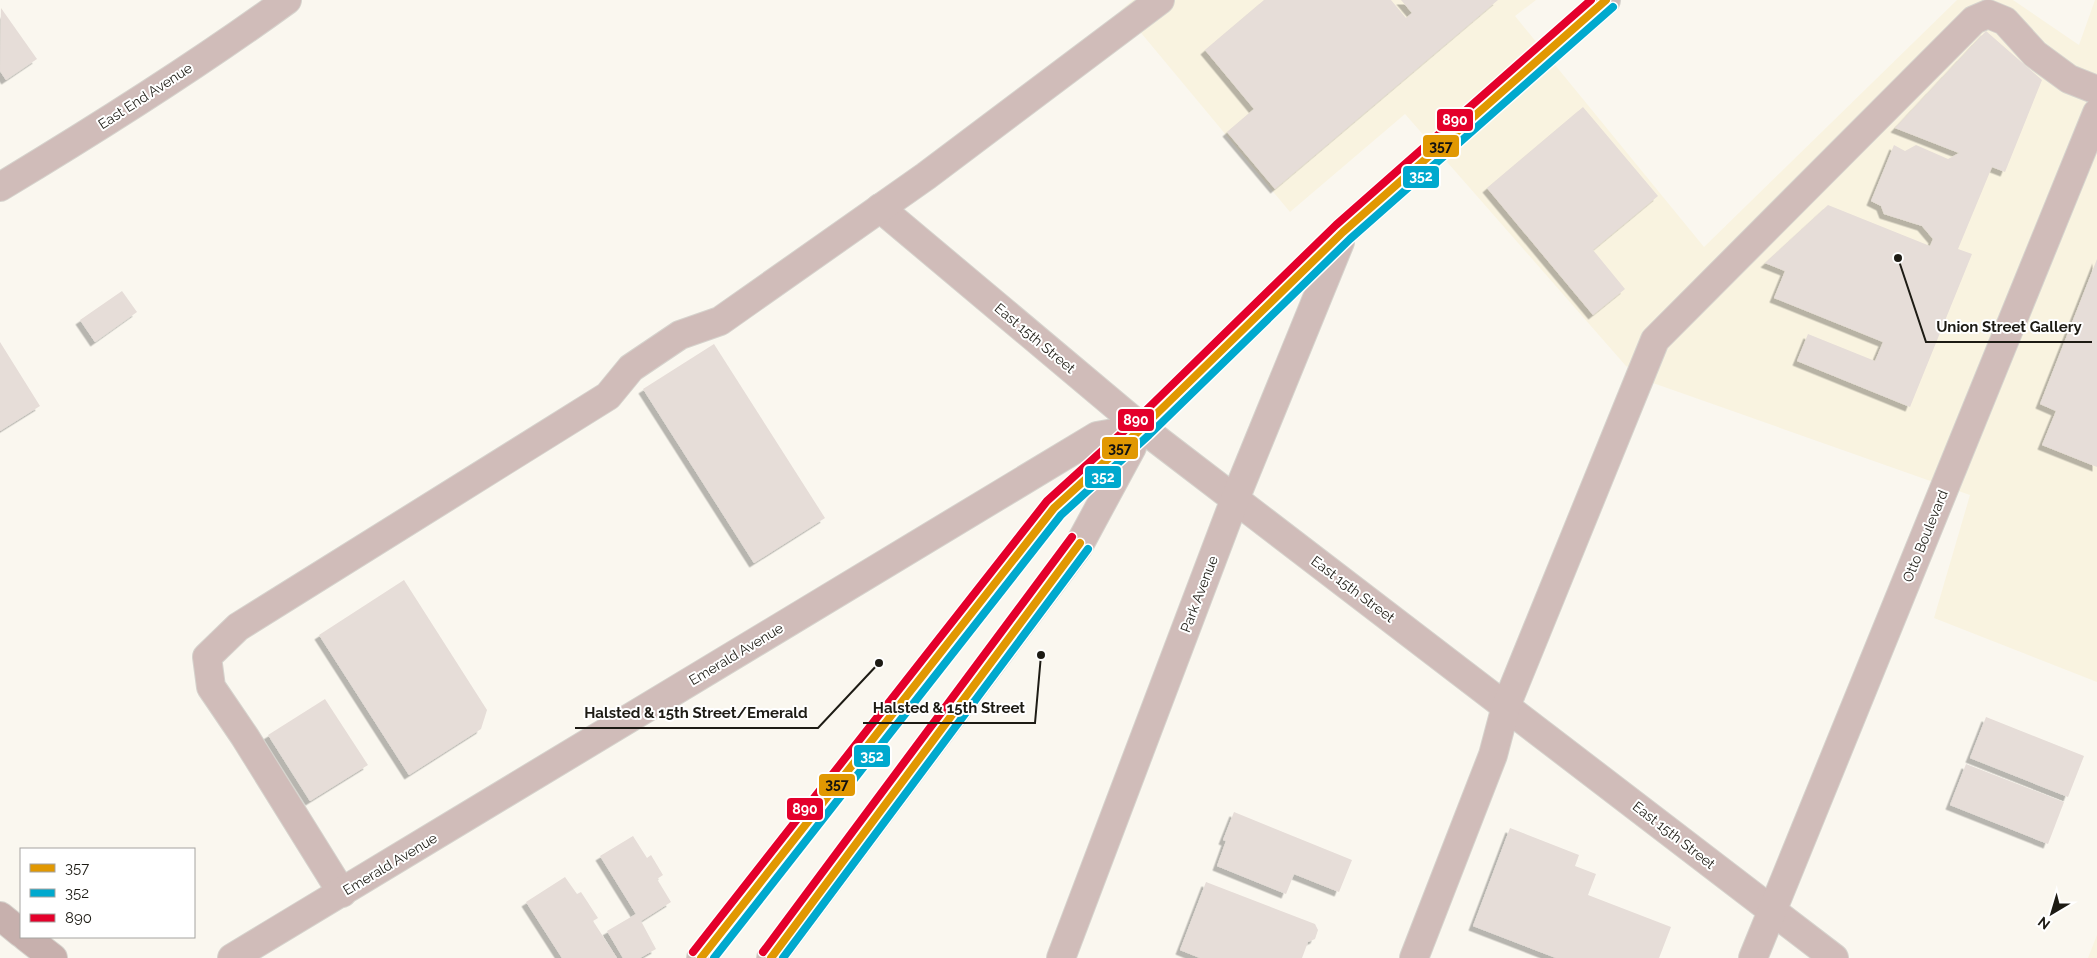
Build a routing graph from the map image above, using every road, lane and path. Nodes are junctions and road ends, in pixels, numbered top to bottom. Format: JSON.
{"nodes":[{"id":1,"x":288,"y":0,"type":"edge"},
{"id":2,"x":1160,"y":0,"type":"edge"},
{"id":3,"x":1606,"y":0,"type":"edge"},
{"id":4,"x":2097,"y":90,"type":"edge"},
{"id":5,"x":2097,"y":113,"type":"edge"},
{"id":6,"x":0,"y":187,"type":"edge"},
{"id":7,"x":880,"y":208,"type":"junction"},
{"id":8,"x":1343,"y":232,"type":"junction"},
{"id":9,"x":1142,"y":428,"type":"junction"},
{"id":10,"x":1235,"y":499,"type":"junction"},
{"id":11,"x":1506,"y":706,"type":"junction"},
{"id":12,"x":342,"y":893,"type":"junction"},
{"id":13,"x":1772,"y":910,"type":"junction"},
{"id":14,"x":0,"y":916,"type":"edge"},
{"id":15,"x":20,"y":932,"type":"edge"},
{"id":16,"x":27,"y":938,"type":"edge"},
{"id":17,"x":53,"y":958,"type":"edge"},
{"id":18,"x":232,"y":958,"type":"edge"},
{"id":19,"x":701,"y":958,"type":"edge"},
{"id":20,"x":771,"y":958,"type":"edge"},
{"id":21,"x":1061,"y":958,"type":"edge"},
{"id":22,"x":1414,"y":958,"type":"edge"},
{"id":23,"x":1753,"y":958,"type":"edge"},
{"id":24,"x":1834,"y":958,"type":"edge"}],
"edges":[{"from":1,"to":6,"type":"street","name":"East End Avenue"},
{"from":2,"to":7,"type":"street"},
{"from":3,"to":8,"type":"street"},
{"from":4,"to":11,"type":"street"},
{"from":5,"to":13,"type":"street","name":"Otto Boulevard"},
{"from":7,"to":9,"type":"street","name":"East 15th Street"},
{"from":7,"to":12,"type":"street"},
{"from":8,"to":9,"type":"street"},
{"from":8,"to":10,"type":"street","name":"Park Avenue"},
{"from":9,"to":10,"type":"street","name":"East 15th Street"},
{"from":9,"to":12,"type":"street","name":"Emerald Avenue"},
{"from":9,"to":19,"type":"street"},
{"from":9,"to":20,"type":"street"},
{"from":10,"to":11,"type":"street","name":"East 15th Street"},
{"from":10,"to":21,"type":"street","name":"Park Avenue"},
{"from":11,"to":13,"type":"street","name":"East 15th Street"},
{"from":11,"to":22,"type":"street"},
{"from":12,"to":18,"type":"street","name":"Emerald Avenue"},
{"from":13,"to":23,"type":"street","name":"Otto Boulevard"},
{"from":13,"to":24,"type":"street","name":"East 15th Street"},
{"from":14,"to":15,"type":"main road"},
{"from":16,"to":17,"type":"main road"}]}
